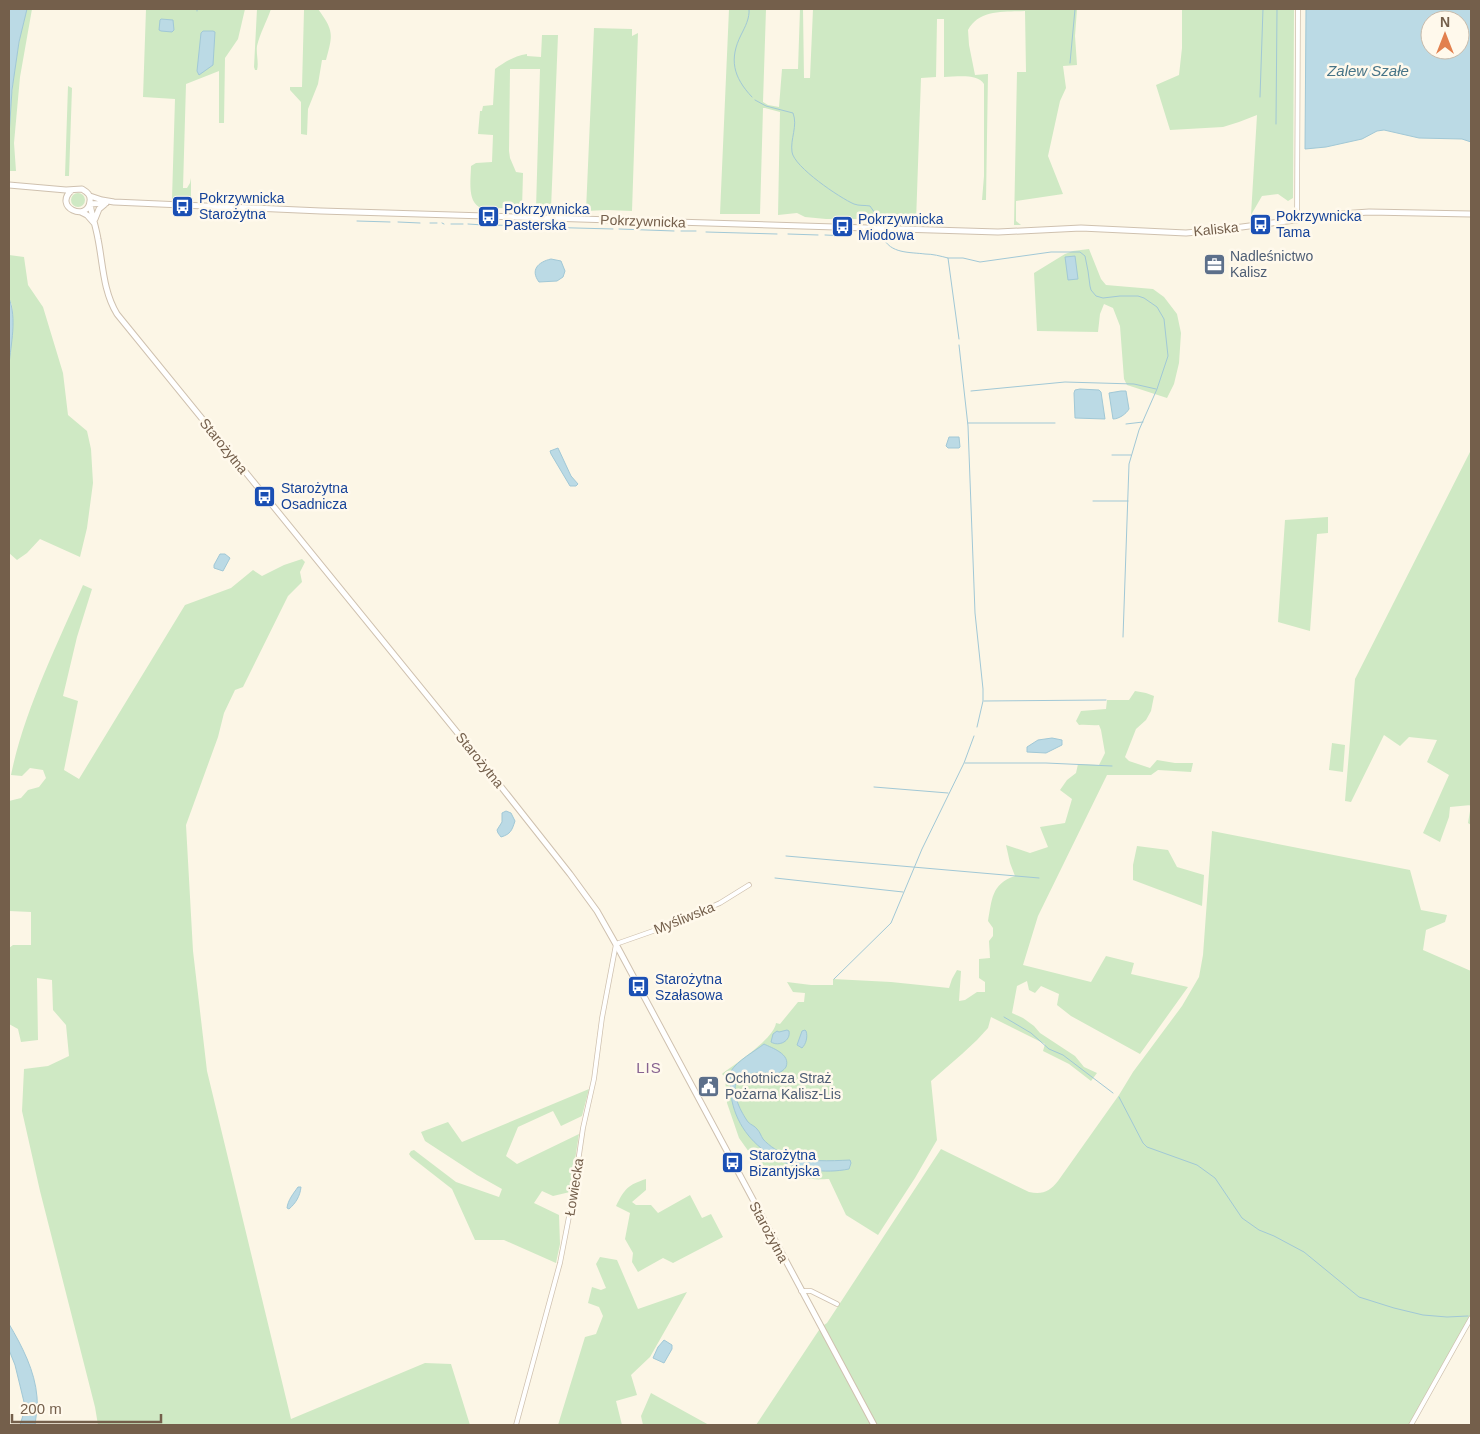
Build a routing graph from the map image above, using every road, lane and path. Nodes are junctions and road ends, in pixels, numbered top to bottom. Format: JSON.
{"nodes":[{"id":1,"x":1298,"y":9,"type":"edge"},
{"id":2,"x":9,"y":185,"type":"edge"},
{"id":3,"x":55,"y":189,"type":"junction"},
{"id":4,"x":72,"y":190,"type":"junction"},
{"id":5,"x":90,"y":196,"type":"junction"},
{"id":6,"x":66,"y":200,"type":"junction"},
{"id":7,"x":114,"y":202,"type":"junction"},
{"id":8,"x":106,"y":203,"type":"junction"},
{"id":9,"x":90,"y":204,"type":"junction"},
{"id":10,"x":81,"y":212,"type":"junction"},
{"id":11,"x":1471,"y":214,"type":"edge"},
{"id":12,"x":1297,"y":219,"type":"junction"},
{"id":13,"x":95,"y":223,"type":"junction"},
{"id":14,"x":1081,"y":228,"type":"joint"},
{"id":15,"x":748,"y":885,"type":"dead end"},
{"id":16,"x":616,"y":944,"type":"junction"},
{"id":17,"x":801,"y":1291,"type":"junction"},
{"id":18,"x":837,"y":1304,"type":"dead end"},
{"id":19,"x":1471,"y":1318,"type":"edge"},
{"id":20,"x":516,"y":1425,"type":"edge"},
{"id":21,"x":874,"y":1425,"type":"edge"},
{"id":22,"x":1411,"y":1425,"type":"edge"}],
"edges":[{"from":1,"to":12,"type":"street"},
{"from":2,"to":3,"type":"street"},
{"from":3,"to":4,"type":"street"},
{"from":3,"to":6,"type":"street"},
{"from":4,"to":5,"type":"street"},
{"from":4,"to":6,"type":"street"},
{"from":5,"to":7,"type":"street","name":"Pokrzywnicka"},
{"from":5,"to":9,"type":"street"},
{"from":6,"to":10,"type":"street"},
{"from":7,"to":8,"type":"street","name":"Pokrzywnicka"},
{"from":7,"to":14,"type":"street","name":"Pokrzywnicka"},
{"from":8,"to":9,"type":"street","name":"Pokrzywnicka"},
{"from":8,"to":13,"type":"street"},
{"from":9,"to":10,"type":"street"},
{"from":9,"to":13,"type":"street","name":"Starożytna"},
{"from":10,"to":13,"type":"street"},
{"from":11,"to":12,"type":"street","name":"Kaliska"},
{"from":12,"to":14,"type":"street","name":"Kaliska"},
{"from":13,"to":16,"type":"street","name":"Starożytna"},
{"from":15,"to":16,"type":"street","name":"Myśliwska"},
{"from":16,"to":17,"type":"street","name":"Starożytna"},
{"from":16,"to":20,"type":"street","name":"Łowiecka"},
{"from":17,"to":18,"type":"street"},
{"from":17,"to":21,"type":"street","name":"Starożytna"},
{"from":19,"to":22,"type":"street"}]}
